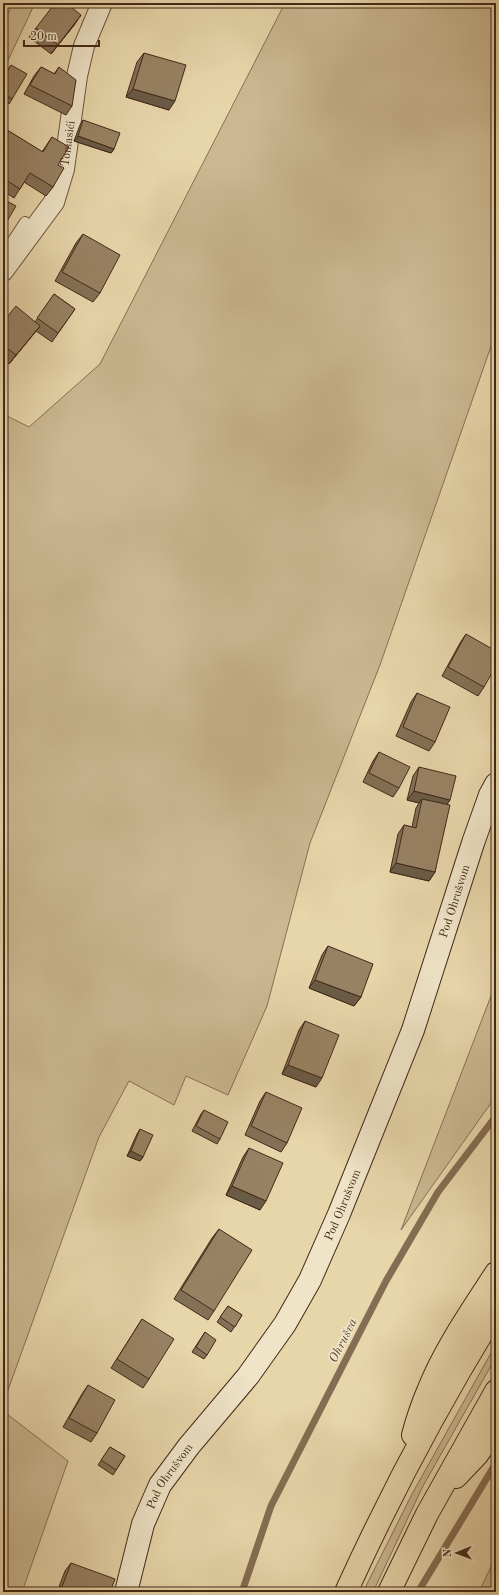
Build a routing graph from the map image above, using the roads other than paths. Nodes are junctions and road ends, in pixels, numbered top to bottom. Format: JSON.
{"nodes":[{"id":1,"x":102,"y":3,"type":"edge"},
{"id":2,"x":25,"y":222,"type":"dead end"},
{"id":3,"x":3,"y":256,"type":"edge"},
{"id":4,"x":3,"y":271,"type":"edge"},
{"id":5,"x":496,"y":784,"type":"edge"},
{"id":6,"x":496,"y":1273,"type":"edge"},
{"id":7,"x":496,"y":1310,"type":"edge"},
{"id":8,"x":496,"y":1391,"type":"edge"},
{"id":9,"x":496,"y":1428,"type":"edge"},
{"id":10,"x":401,"y":1477,"type":"junction"},
{"id":11,"x":439,"y":1493,"type":"junction"},
{"id":12,"x":126,"y":1592,"type":"edge"},
{"id":13,"x":346,"y":1592,"type":"edge"},
{"id":14,"x":389,"y":1592,"type":"edge"}],
"edges":[{"from":1,"to":4,"type":"street","name":"Tomasići"},
{"from":2,"to":3,"type":"lane"},
{"from":5,"to":12,"type":"street","name":"Pod Ohrušvom"},
{"from":6,"to":10,"type":"highway"},
{"from":7,"to":10,"type":"highway"},
{"from":8,"to":11,"type":"highway"},
{"from":9,"to":11,"type":"highway"},
{"from":10,"to":13,"type":"highway"},
{"from":11,"to":14,"type":"highway"}]}
